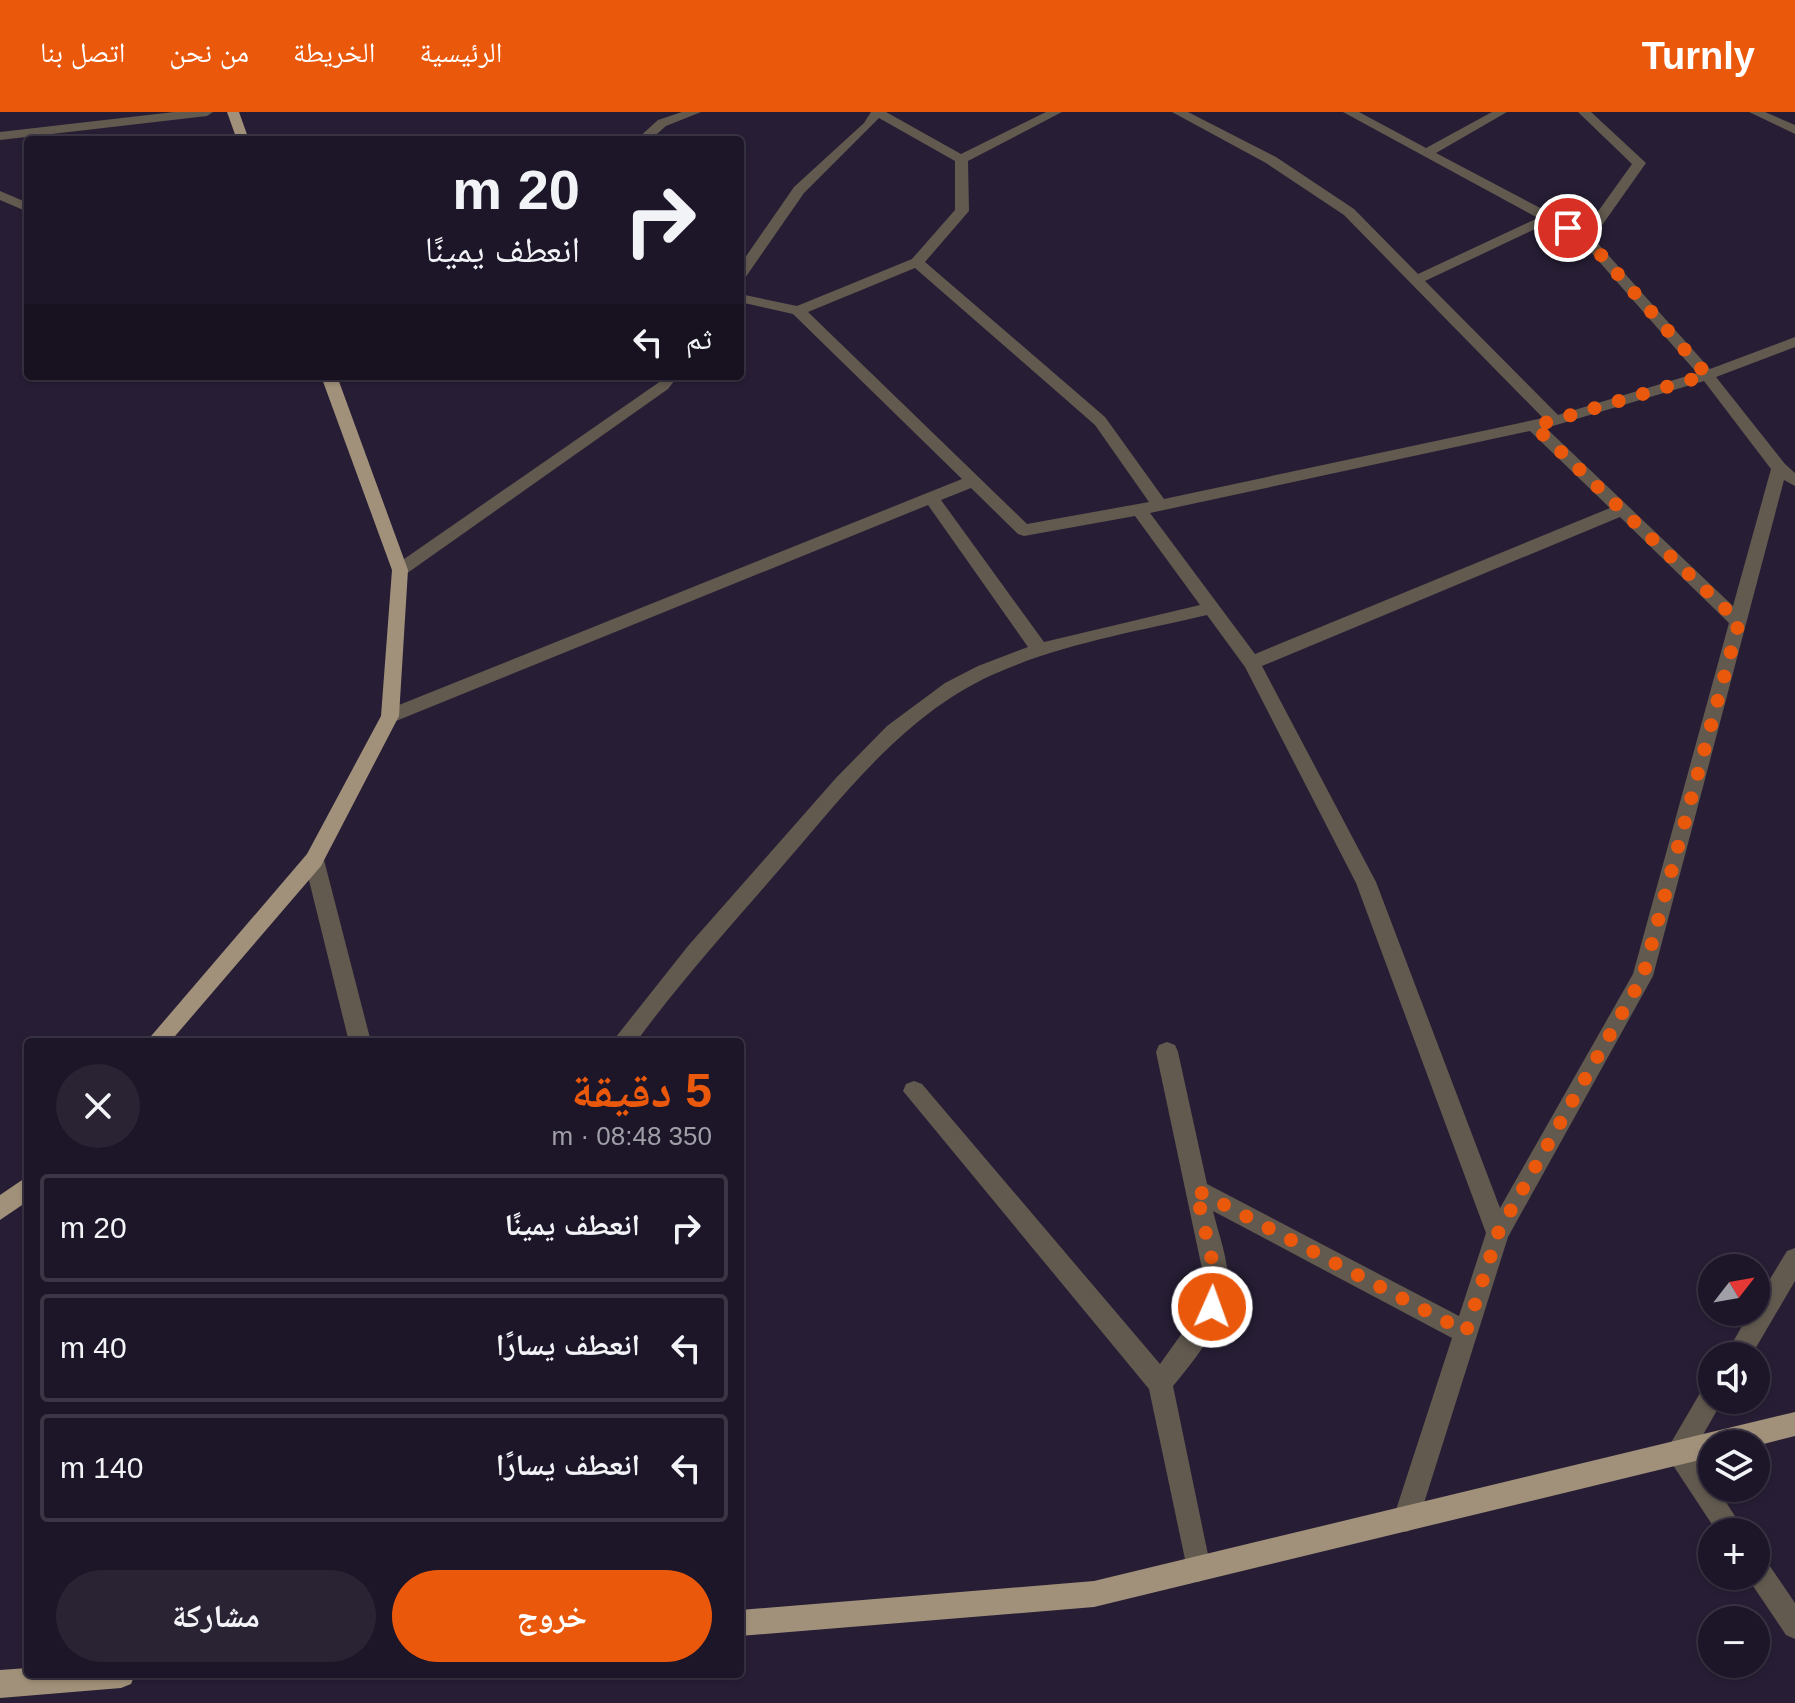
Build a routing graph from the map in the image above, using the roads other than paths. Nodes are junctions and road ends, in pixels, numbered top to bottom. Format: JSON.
{"nodes":[{"id":1,"x":207,"y":112,"type":"edge"},
{"id":2,"x":233,"y":112,"type":"edge"},
{"id":3,"x":695,"y":112,"type":"edge"},
{"id":4,"x":877,"y":112,"type":"edge"},
{"id":5,"x":1056,"y":112,"type":"edge"},
{"id":6,"x":1178,"y":112,"type":"edge"},
{"id":7,"x":1349,"y":112,"type":"edge"},
{"id":8,"x":1501,"y":112,"type":"edge"},
{"id":9,"x":1584,"y":112,"type":"edge"},
{"id":10,"x":1755,"y":112,"type":"edge"},
{"id":11,"x":659,"y":117,"type":"edge"},
{"id":12,"x":1795,"y":130,"type":"edge"},
{"id":13,"x":0,"y":136,"type":"edge"},
{"id":14,"x":242,"y":136,"type":"edge"},
{"id":15,"x":645,"y":136,"type":"edge"},
{"id":16,"x":1427,"y":153,"type":"junction"},
{"id":17,"x":961,"y":159,"type":"junction"},
{"id":18,"x":0,"y":195,"type":"edge"},
{"id":19,"x":24,"y":206,"type":"edge"},
{"id":20,"x":1549,"y":218,"type":"junction"},
{"id":21,"x":1586,"y":238,"type":"junction"},
{"id":22,"x":917,"y":262,"type":"junction"},
{"id":23,"x":744,"y":269,"type":"edge"},
{"id":24,"x":1416,"y":280,"type":"junction"},
{"id":25,"x":744,"y":299,"type":"edge"},
{"id":26,"x":798,"y":311,"type":"junction"},
{"id":27,"x":1795,"y":342,"type":"edge"},
{"id":28,"x":1707,"y":375,"type":"junction"},
{"id":29,"x":330,"y":380,"type":"edge"},
{"id":30,"x":667,"y":380,"type":"edge"},
{"id":31,"x":1555,"y":421,"type":"junction"},
{"id":32,"x":1534,"y":426,"type":"junction"},
{"id":33,"x":1787,"y":474,"type":"edge"},
{"id":34,"x":973,"y":481,"type":"junction"},
{"id":35,"x":931,"y":498,"type":"junction"},
{"id":36,"x":1160,"y":505,"type":"junction"},
{"id":37,"x":1139,"y":510,"type":"junction"},
{"id":38,"x":1622,"y":510,"type":"junction"},
{"id":39,"x":400,"y":570,"type":"junction"},
{"id":40,"x":1212,"y":608,"type":"junction"},
{"id":41,"x":1739,"y":622,"type":"junction"},
{"id":42,"x":1039,"y":649,"type":"junction"},
{"id":43,"x":1252,"y":663,"type":"junction"},
{"id":44,"x":390,"y":716,"type":"junction"},
{"id":45,"x":314,"y":860,"type":"junction"},
{"id":46,"x":160,"y":1038,"type":"edge"},
{"id":47,"x":359,"y":1038,"type":"edge"},
{"id":48,"x":626,"y":1038,"type":"edge"},
{"id":49,"x":1167,"y":1052,"type":"dead end"},
{"id":50,"x":914,"y":1091,"type":"dead end"},
{"id":51,"x":24,"y":1190,"type":"edge"},
{"id":52,"x":1196,"y":1190,"type":"junction"},
{"id":53,"x":0,"y":1209,"type":"edge"},
{"id":54,"x":1498,"y":1233,"type":"junction"},
{"id":55,"x":1795,"y":1259,"type":"edge"},
{"id":56,"x":1466,"y":1332,"type":"junction"},
{"id":57,"x":1745,"y":1342,"type":"edge"},
{"id":58,"x":1160,"y":1383,"type":"junction"},
{"id":59,"x":1702,"y":1414,"type":"edge"},
{"id":60,"x":1795,"y":1424,"type":"edge"},
{"id":61,"x":1770,"y":1430,"type":"edge"},
{"id":62,"x":1698,"y":1448,"type":"edge"},
{"id":63,"x":1678,"y":1453,"type":"junction"},
{"id":64,"x":1722,"y":1518,"type":"edge"},
{"id":65,"x":1406,"y":1519,"type":"junction"},
{"id":66,"x":1198,"y":1569,"type":"junction"},
{"id":67,"x":1770,"y":1589,"type":"edge"},
{"id":68,"x":744,"y":1623,"type":"edge"},
{"id":69,"x":1795,"y":1626,"type":"edge"},
{"id":70,"x":73,"y":1678,"type":"edge"},
{"id":71,"x":0,"y":1684,"type":"edge"}],
"edges":[{"from":1,"to":13,"type":"street"},
{"from":2,"to":14,"type":"main road"},
{"from":3,"to":11,"type":"street"},
{"from":4,"to":17,"type":"street"},
{"from":4,"to":23,"type":"street"},
{"from":5,"to":17,"type":"street"},
{"from":6,"to":24,"type":"street"},
{"from":7,"to":16,"type":"street"},
{"from":8,"to":16,"type":"street"},
{"from":9,"to":21,"type":"street"},
{"from":10,"to":12,"type":"street"},
{"from":11,"to":15,"type":"street"},
{"from":16,"to":20,"type":"street"},
{"from":17,"to":22,"type":"street"},
{"from":18,"to":19,"type":"street"},
{"from":20,"to":21,"type":"street"},
{"from":20,"to":24,"type":"street"},
{"from":21,"to":28,"type":"street"},
{"from":22,"to":26,"type":"street"},
{"from":22,"to":36,"type":"street"},
{"from":24,"to":31,"type":"street"},
{"from":25,"to":26,"type":"street"},
{"from":26,"to":34,"type":"street"},
{"from":27,"to":28,"type":"street"},
{"from":28,"to":31,"type":"street"},
{"from":28,"to":33,"type":"street"},
{"from":29,"to":39,"type":"main road"},
{"from":30,"to":39,"type":"street"},
{"from":31,"to":32,"type":"street"},
{"from":32,"to":36,"type":"street"},
{"from":32,"to":38,"type":"street"},
{"from":33,"to":41,"type":"street"},
{"from":34,"to":35,"type":"street"},
{"from":34,"to":37,"type":"street"},
{"from":35,"to":42,"type":"street"},
{"from":35,"to":44,"type":"street"},
{"from":36,"to":37,"type":"street"},
{"from":37,"to":40,"type":"street"},
{"from":38,"to":41,"type":"street"},
{"from":38,"to":43,"type":"street"},
{"from":39,"to":44,"type":"main road"},
{"from":40,"to":42,"type":"street"},
{"from":40,"to":43,"type":"street"},
{"from":41,"to":54,"type":"street"},
{"from":42,"to":48,"type":"street"},
{"from":43,"to":54,"type":"street"},
{"from":44,"to":45,"type":"main road"},
{"from":45,"to":46,"type":"main road"},
{"from":45,"to":47,"type":"street"},
{"from":49,"to":52,"type":"street"},
{"from":50,"to":58,"type":"street"},
{"from":51,"to":53,"type":"main road"},
{"from":52,"to":56,"type":"street"},
{"from":52,"to":58,"type":"street"},
{"from":54,"to":56,"type":"street"},
{"from":55,"to":57,"type":"street"},
{"from":56,"to":65,"type":"street"},
{"from":58,"to":66,"type":"street"},
{"from":59,"to":63,"type":"street"},
{"from":60,"to":61,"type":"main road"},
{"from":62,"to":63,"type":"main road"},
{"from":63,"to":64,"type":"street"},
{"from":63,"to":65,"type":"main road"},
{"from":65,"to":66,"type":"main road"},
{"from":66,"to":68,"type":"main road"},
{"from":67,"to":69,"type":"street"},
{"from":70,"to":71,"type":"main road"}]}
